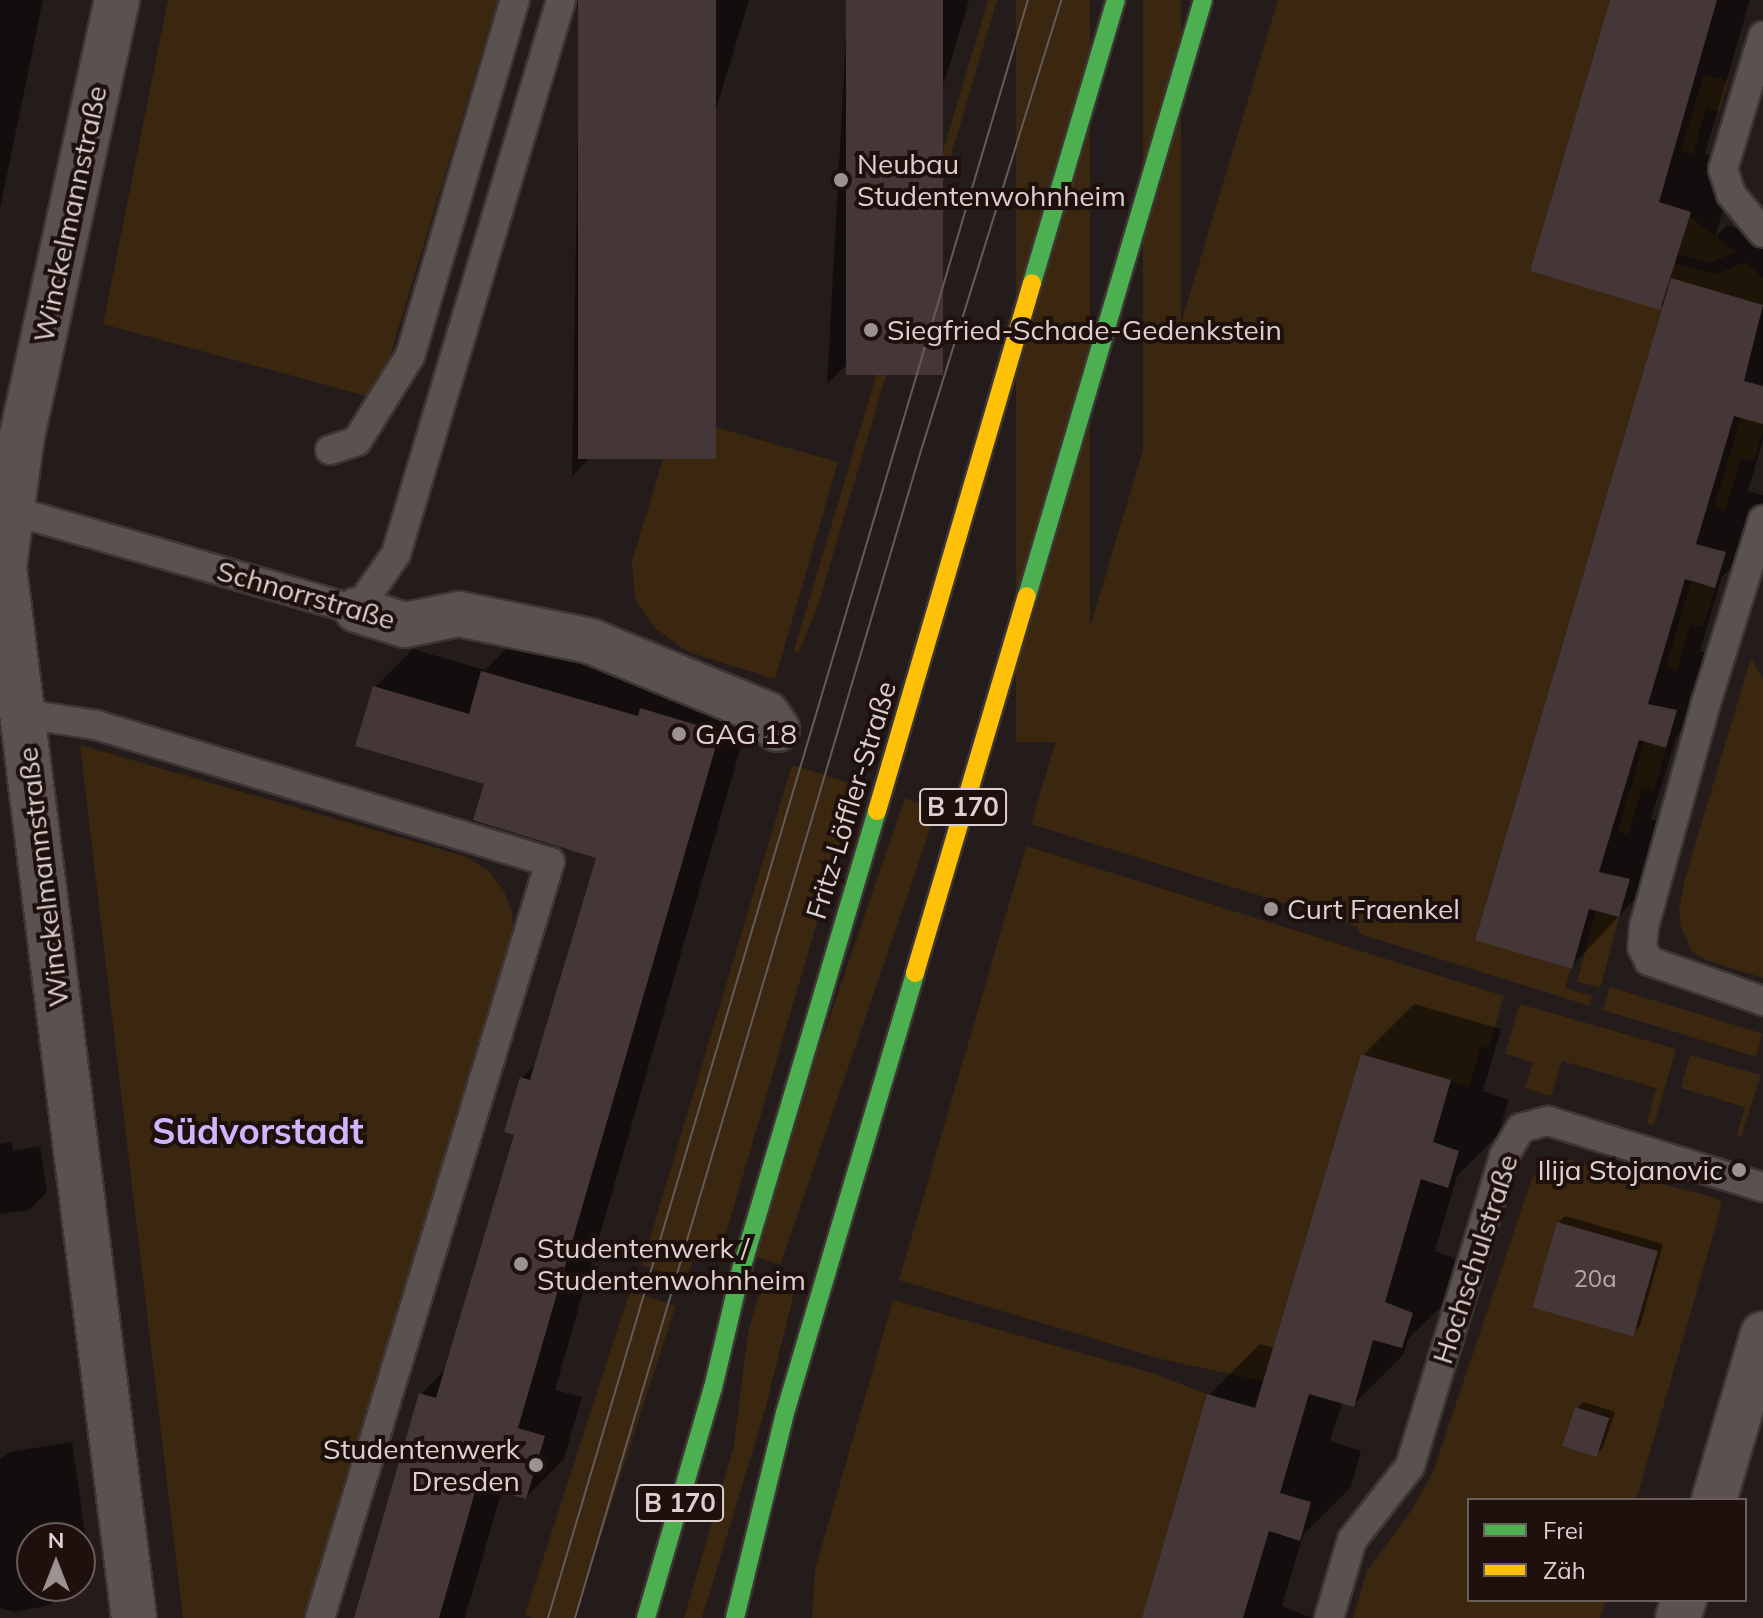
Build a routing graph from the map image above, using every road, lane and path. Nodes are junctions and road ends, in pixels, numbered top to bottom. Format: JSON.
{"nodes":[{"id":1,"x":117,"y":0,"type":"edge"},
{"id":2,"x":515,"y":0,"type":"edge"},
{"id":3,"x":561,"y":0,"type":"edge"},
{"id":4,"x":1116,"y":0,"type":"edge"},
{"id":5,"x":1203,"y":0,"type":"edge"},
{"id":6,"x":1763,"y":36,"type":"edge"},
{"id":7,"x":1763,"y":233,"type":"edge"},
{"id":8,"x":11,"y":437,"type":"edge"},
{"id":9,"x":330,"y":450,"type":"dead end"},
{"id":10,"x":10,"y":510,"type":"junction"},
{"id":11,"x":1763,"y":520,"type":"edge"},
{"id":12,"x":357,"y":610,"type":"junction"},
{"id":13,"x":24,"y":714,"type":"junction"},
{"id":14,"x":777,"y":729,"type":"dead end"},
{"id":15,"x":1763,"y":1001,"type":"edge"},
{"id":16,"x":1763,"y":1187,"type":"edge"},
{"id":17,"x":1763,"y":1334,"type":"edge"},
{"id":18,"x":1715,"y":1498,"type":"edge"},
{"id":19,"x":134,"y":1618,"type":"edge"},
{"id":20,"x":320,"y":1618,"type":"edge"},
{"id":21,"x":646,"y":1618,"type":"edge"},
{"id":22,"x":735,"y":1618,"type":"edge"},
{"id":23,"x":1329,"y":1618,"type":"edge"}],
"edges":[{"from":1,"to":8,"type":"street","name":"Winckelmannstraße"},
{"from":2,"to":9,"type":"lane"},
{"from":3,"to":12,"type":"lane"},
{"from":4,"to":21,"type":"main road","name":"Fritz-Löffler-Straße","number":"B 170"},
{"from":5,"to":22,"type":"main road","number":"B 170"},
{"from":6,"to":7,"type":"lane"},
{"from":8,"to":10,"type":"street","name":"Winckelmannstraße"},
{"from":10,"to":12,"type":"lane","name":"Schnorrstraße"},
{"from":10,"to":13,"type":"street","name":"Winckelmannstraße"},
{"from":11,"to":15,"type":"lane"},
{"from":12,"to":14,"type":"street","name":"Schnorrstraße"},
{"from":13,"to":19,"type":"street","name":"Winckelmannstraße"},
{"from":13,"to":20,"type":"lane"},
{"from":16,"to":23,"type":"lane","name":"Hochschulstraße"},
{"from":17,"to":18,"type":"street"}]}
